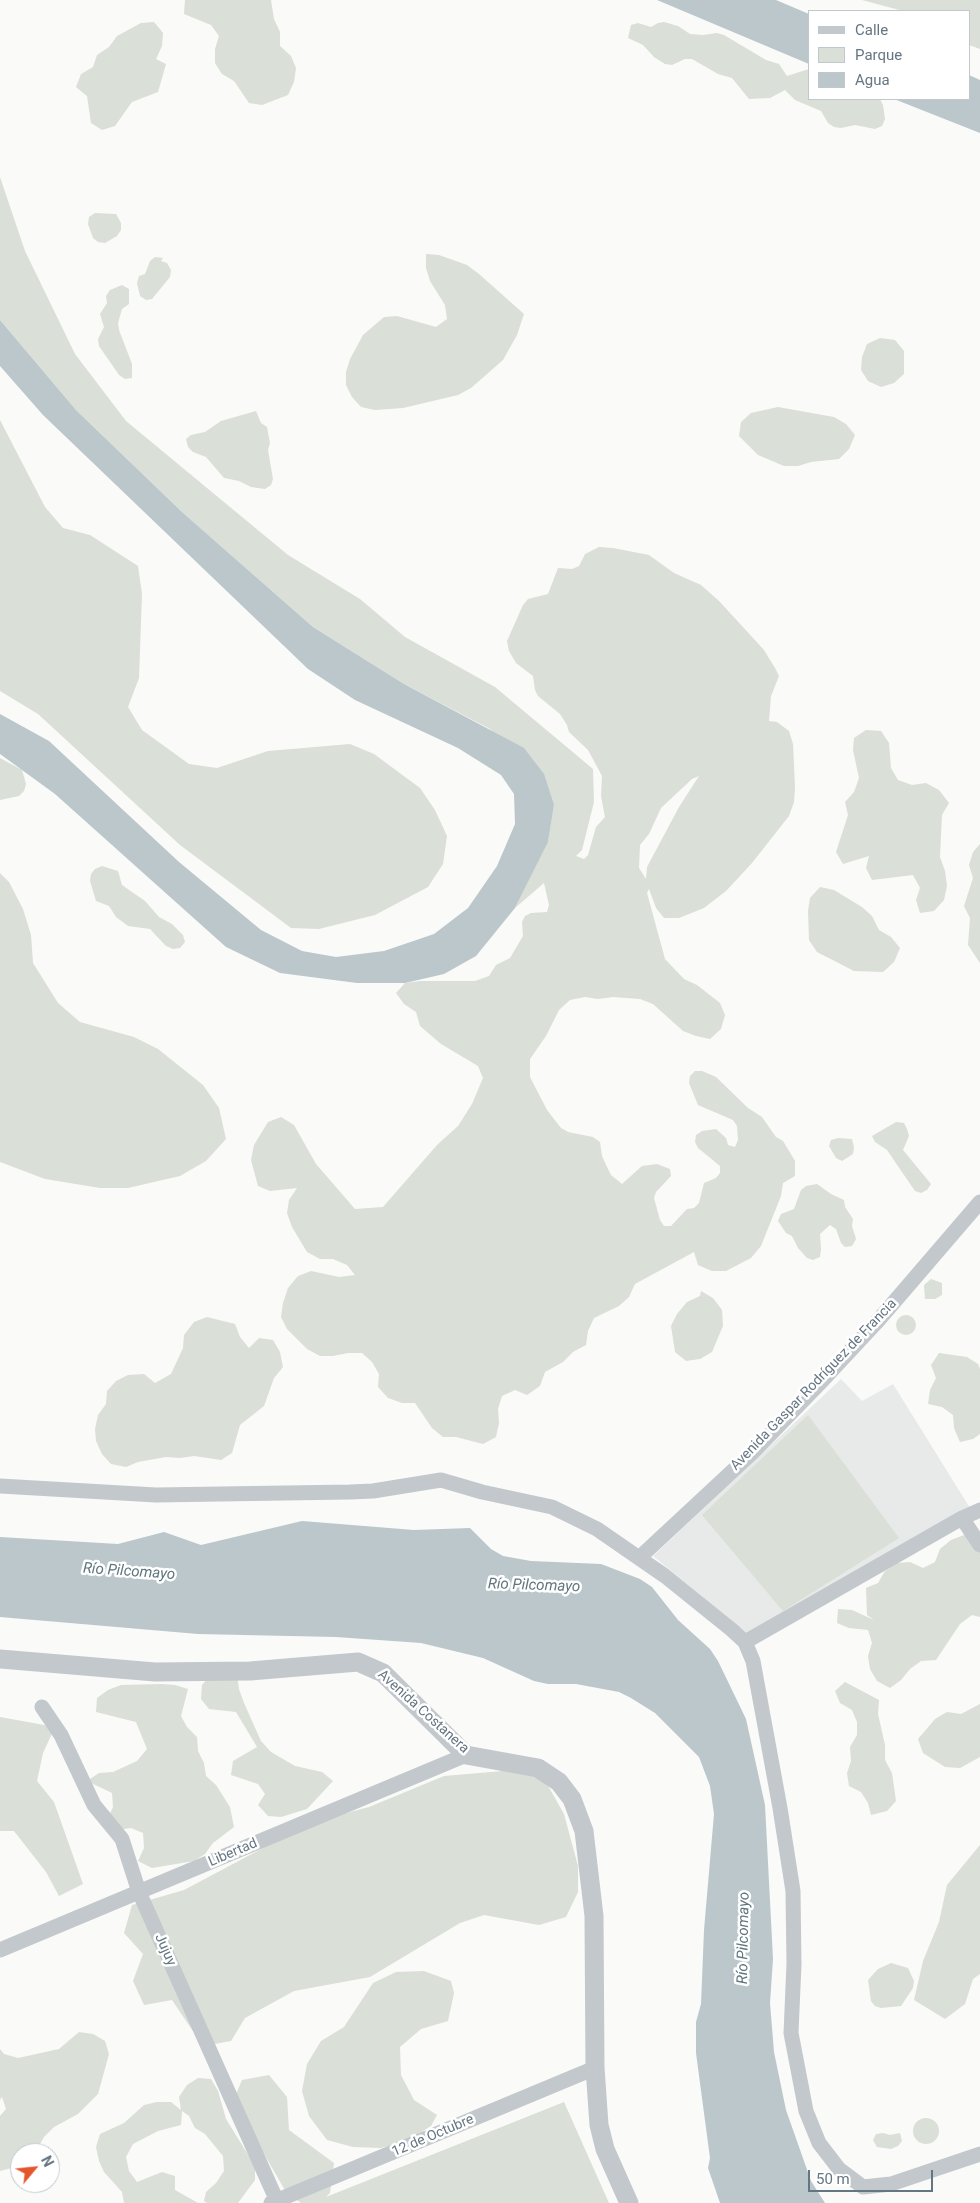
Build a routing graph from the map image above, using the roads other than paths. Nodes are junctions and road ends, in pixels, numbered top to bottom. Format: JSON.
{"nodes":[{"id":1,"x":980,"y":1202,"type":"edge"},
{"id":2,"x":0,"y":1486,"type":"edge"},
{"id":3,"x":980,"y":1510,"type":"edge"},
{"id":4,"x":962,"y":1518,"type":"junction"},
{"id":5,"x":980,"y":1545,"type":"edge"},
{"id":6,"x":639,"y":1558,"type":"junction"},
{"id":7,"x":745,"y":1642,"type":"junction"},
{"id":8,"x":0,"y":1659,"type":"edge"},
{"id":9,"x":42,"y":1707,"type":"dead end"},
{"id":10,"x":466,"y":1755,"type":"junction"},
{"id":11,"x":139,"y":1892,"type":"junction"},
{"id":12,"x":0,"y":1950,"type":"edge"},
{"id":13,"x":595,"y":2068,"type":"junction"},
{"id":14,"x":980,"y":2154,"type":"edge"},
{"id":15,"x":274,"y":2202,"type":"edge"},
{"id":16,"x":628,"y":2203,"type":"edge"}],
"edges":[{"from":1,"to":6,"type":"street","name":"Avenida Gaspar Rodríguez de Francia"},
{"from":2,"to":6,"type":"street"},
{"from":3,"to":4,"type":"street"},
{"from":4,"to":5,"type":"street"},
{"from":4,"to":7,"type":"street"},
{"from":6,"to":7,"type":"street"},
{"from":7,"to":14,"type":"street"},
{"from":8,"to":10,"type":"street","name":"Avenida Costanera"},
{"from":9,"to":11,"type":"street","name":"Jujuy"},
{"from":10,"to":11,"type":"street","name":"Libertad"},
{"from":10,"to":13,"type":"street","name":"Avenida Costanera"},
{"from":11,"to":12,"type":"street","name":"Libertad"},
{"from":11,"to":15,"type":"street","name":"Jujuy"},
{"from":13,"to":15,"type":"street","name":"12 de Octubre"},
{"from":13,"to":16,"type":"street","name":"Avenida Costanera"}]}
